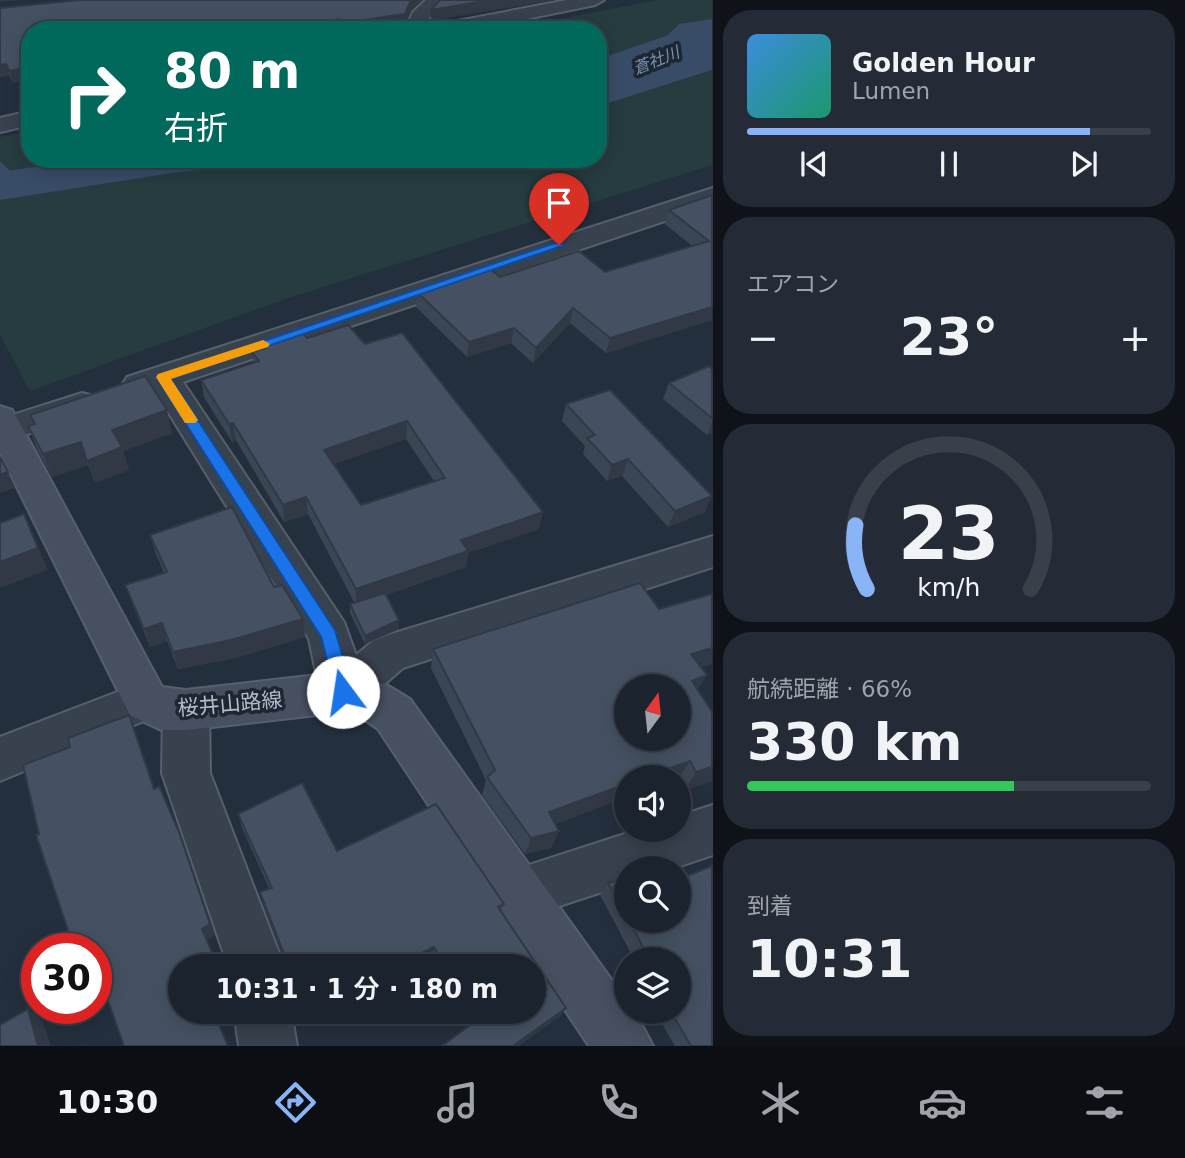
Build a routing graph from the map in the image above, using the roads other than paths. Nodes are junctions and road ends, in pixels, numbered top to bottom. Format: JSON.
{"nodes":[{"id":1,"x":437,"y":0,"type":"edge"},
{"id":2,"x":595,"y":0,"type":"edge"},
{"id":3,"x":418,"y":21,"type":"edge"},
{"id":4,"x":488,"y":21,"type":"edge"},
{"id":5,"x":21,"y":120,"type":"edge"},
{"id":6,"x":0,"y":125,"type":"edge"},
{"id":7,"x":712,"y":196,"type":"edge"},
{"id":8,"x":163,"y":377,"type":"junction"},
{"id":9,"x":2,"y":426,"type":"edge"},
{"id":10,"x":712,"y":551,"type":"edge"},
{"id":11,"x":343,"y":692,"type":"junction"},
{"id":12,"x":166,"y":705,"type":"junction"},
{"id":13,"x":0,"y":759,"type":"edge"},
{"id":14,"x":712,"y":830,"type":"edge"},
{"id":15,"x":520,"y":892,"type":"junction"},
{"id":16,"x":252,"y":954,"type":"edge"},
{"id":17,"x":265,"y":1024,"type":"edge"},
{"id":18,"x":268,"y":1046,"type":"edge"},
{"id":19,"x":624,"y":1046,"type":"edge"}],
"edges":[{"from":1,"to":3,"type":"street"},
{"from":2,"to":4,"type":"street"},
{"from":5,"to":6,"type":"street"},
{"from":7,"to":8,"type":"street"},
{"from":8,"to":9,"type":"street"},
{"from":8,"to":11,"type":"street"},
{"from":9,"to":12,"type":"main road"},
{"from":10,"to":11,"type":"street"},
{"from":11,"to":12,"type":"main road","name":"桜井山路線"},
{"from":11,"to":15,"type":"main road","name":"桜井山路線"},
{"from":12,"to":13,"type":"street"},
{"from":12,"to":16,"type":"street"},
{"from":14,"to":15,"type":"street"},
{"from":15,"to":19,"type":"main road","name":"桜井山路線"},
{"from":17,"to":18,"type":"street"}]}
